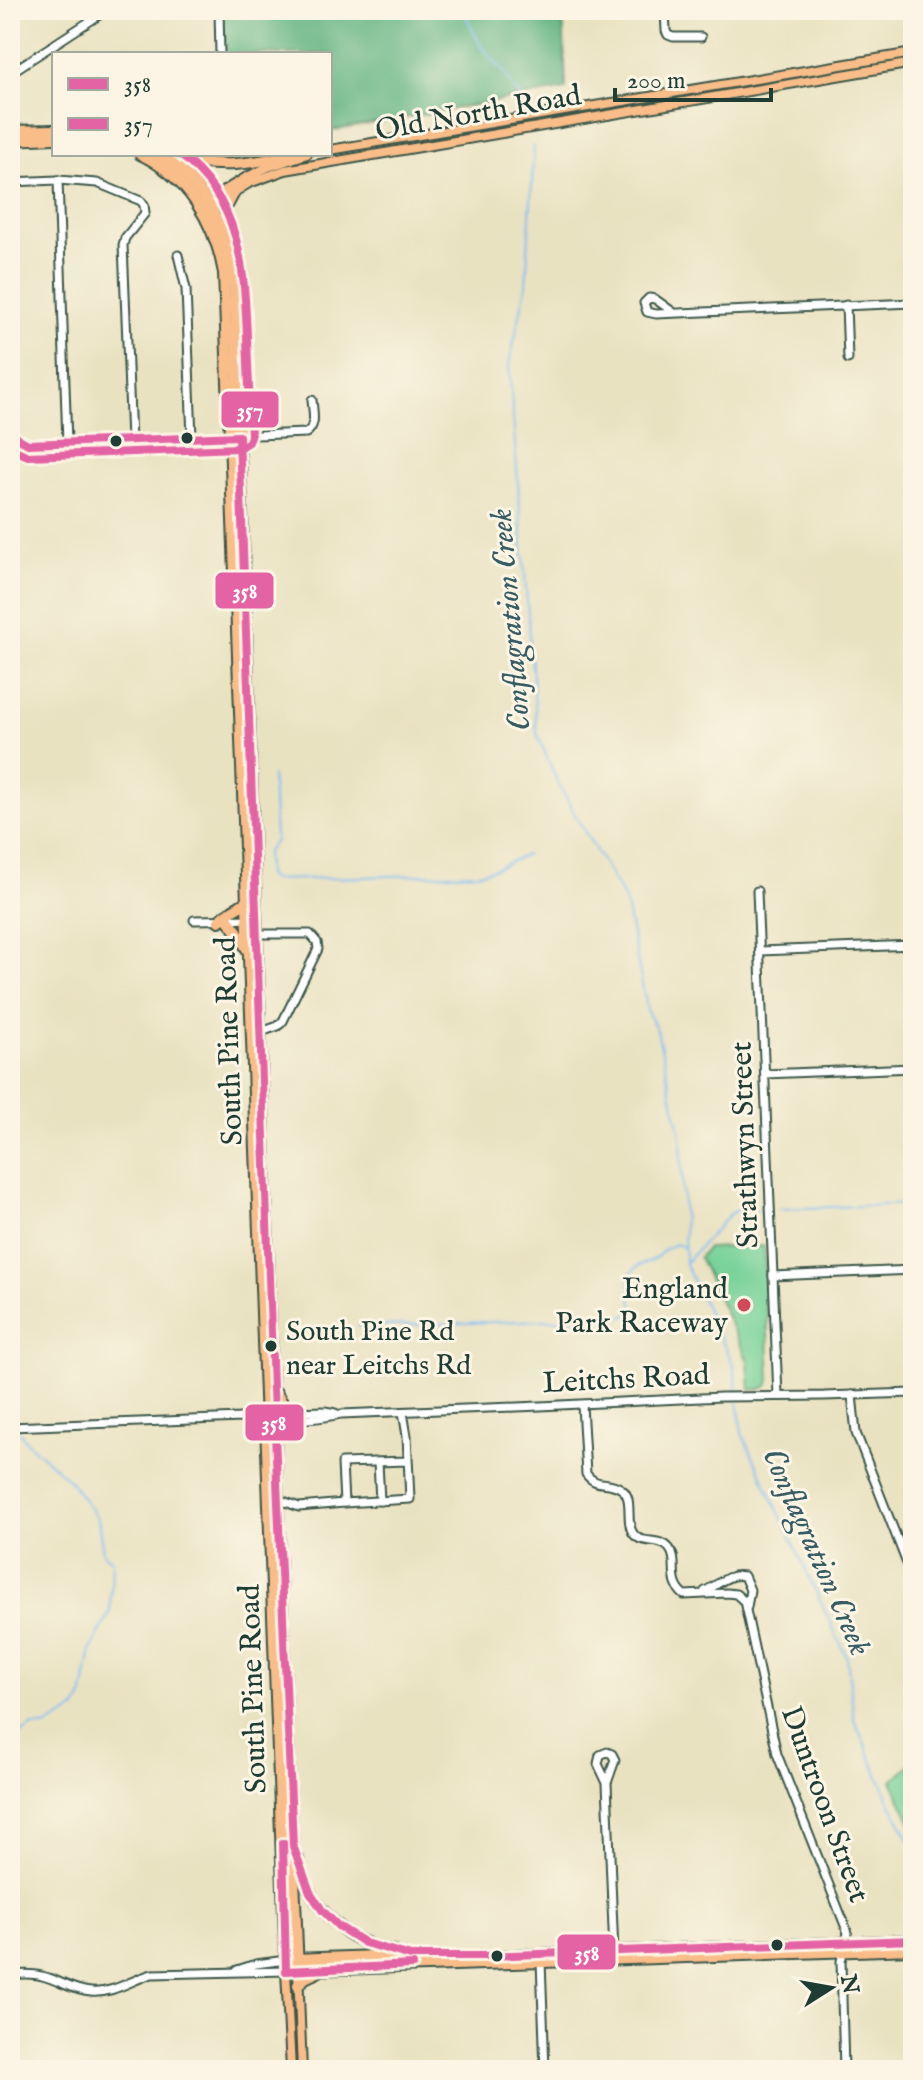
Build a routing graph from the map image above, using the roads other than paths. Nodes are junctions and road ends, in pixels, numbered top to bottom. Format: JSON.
{"nodes":[{"id":1,"x":107,"y":10,"type":"edge"},
{"id":2,"x":219,"y":10,"type":"edge"},
{"id":3,"x":665,"y":10,"type":"edge"},
{"id":4,"x":701,"y":37,"type":"dead end"},
{"id":5,"x":220,"y":52,"type":"edge"},
{"id":6,"x":913,"y":53,"type":"edge"},
{"id":7,"x":913,"y":63,"type":"edge"},
{"id":8,"x":10,"y":73,"type":"edge"},
{"id":9,"x":52,"y":130,"type":"edge"},
{"id":10,"x":10,"y":131,"type":"edge"},
{"id":11,"x":427,"y":135,"type":"junction"},
{"id":12,"x":52,"y":138,"type":"edge"},
{"id":13,"x":10,"y":140,"type":"edge"},
{"id":14,"x":429,"y":145,"type":"junction"},
{"id":15,"x":332,"y":150,"type":"edge"},
{"id":16,"x":143,"y":156,"type":"edge"},
{"id":17,"x":162,"y":156,"type":"edge"},
{"id":18,"x":174,"y":156,"type":"edge"},
{"id":19,"x":285,"y":156,"type":"edge"},
{"id":20,"x":302,"y":156,"type":"edge"},
{"id":21,"x":58,"y":180,"type":"junction"},
{"id":22,"x":10,"y":182,"type":"edge"},
{"id":23,"x":237,"y":189,"type":"junction"},
{"id":24,"x":205,"y":206,"type":"junction"},
{"id":25,"x":221,"y":227,"type":"junction"},
{"id":26,"x":178,"y":255,"type":"dead end"},
{"id":27,"x":913,"y":303,"type":"edge"},
{"id":28,"x":846,"y":305,"type":"junction"},
{"id":29,"x":673,"y":312,"type":"dead end"},
{"id":30,"x":848,"y":359,"type":"dead end"},
{"id":31,"x":312,"y":400,"type":"dead end"},
{"id":32,"x":10,"y":434,"type":"edge"},
{"id":33,"x":235,"y":436,"type":"junction"},
{"id":34,"x":192,"y":438,"type":"junction"},
{"id":35,"x":131,"y":440,"type":"junction"},
{"id":36,"x":67,"y":443,"type":"junction"},
{"id":37,"x":757,"y":891,"type":"dead end"},
{"id":38,"x":247,"y":901,"type":"junction"},
{"id":39,"x":252,"y":919,"type":"junction"},
{"id":40,"x":194,"y":920,"type":"dead end"},
{"id":41,"x":224,"y":920,"type":"junction"},
{"id":42,"x":258,"y":934,"type":"junction"},
{"id":43,"x":913,"y":945,"type":"edge"},
{"id":44,"x":248,"y":951,"type":"junction"},
{"id":45,"x":760,"y":951,"type":"junction"},
{"id":46,"x":261,"y":1032,"type":"junction"},
{"id":47,"x":913,"y":1068,"type":"edge"},
{"id":48,"x":765,"y":1074,"type":"junction"},
{"id":49,"x":261,"y":1164,"type":"junction"},
{"id":50,"x":265,"y":1265,"type":"junction"},
{"id":51,"x":913,"y":1270,"type":"edge"},
{"id":52,"x":773,"y":1276,"type":"junction"},
{"id":53,"x":273,"y":1389,"type":"junction"},
{"id":54,"x":913,"y":1393,"type":"edge"},
{"id":55,"x":852,"y":1395,"type":"junction"},
{"id":56,"x":778,"y":1396,"type":"junction"},
{"id":57,"x":582,"y":1405,"type":"junction"},
{"id":58,"x":288,"y":1412,"type":"junction"},
{"id":59,"x":403,"y":1412,"type":"junction"},
{"id":60,"x":341,"y":1414,"type":"junction"},
{"id":61,"x":270,"y":1416,"type":"junction"},
{"id":62,"x":10,"y":1427,"type":"edge"},
{"id":63,"x":408,"y":1461,"type":"junction"},
{"id":64,"x":378,"y":1462,"type":"junction"},
{"id":65,"x":278,"y":1499,"type":"junction"},
{"id":66,"x":380,"y":1501,"type":"junction"},
{"id":67,"x":344,"y":1503,"type":"junction"},
{"id":68,"x":728,"y":1577,"type":"junction"},
{"id":69,"x":913,"y":1579,"type":"edge"},
{"id":70,"x":727,"y":1593,"type":"junction"},
{"id":71,"x":699,"y":1594,"type":"junction"},
{"id":72,"x":747,"y":1611,"type":"junction"},
{"id":73,"x":607,"y":1783,"type":"dead end"},
{"id":74,"x":293,"y":1846,"type":"junction"},
{"id":75,"x":913,"y":1940,"type":"edge"},
{"id":76,"x":844,"y":1947,"type":"junction"},
{"id":77,"x":913,"y":1949,"type":"edge"},
{"id":78,"x":614,"y":1955,"type":"junction"},
{"id":79,"x":411,"y":1956,"type":"junction"},
{"id":80,"x":541,"y":1958,"type":"junction"},
{"id":81,"x":292,"y":1965,"type":"junction"},
{"id":82,"x":322,"y":1969,"type":"junction"},
{"id":83,"x":10,"y":1975,"type":"edge"},
{"id":84,"x":298,"y":1985,"type":"junction"},
{"id":85,"x":291,"y":2070,"type":"edge"},
{"id":86,"x":302,"y":2070,"type":"edge"},
{"id":87,"x":545,"y":2070,"type":"edge"},
{"id":88,"x":844,"y":2070,"type":"edge"}],
"edges":[{"from":1,"to":8,"type":"street"},
{"from":2,"to":5,"type":"street"},
{"from":3,"to":4,"type":"street"},
{"from":6,"to":11,"type":"main road","name":"Old North Road"},
{"from":7,"to":14,"type":"main road","name":"Old North Road"},
{"from":9,"to":10,"type":"highway"},
{"from":11,"to":14,"type":"street"},
{"from":11,"to":15,"type":"main road","name":"Old North Road"},
{"from":12,"to":13,"type":"highway"},
{"from":14,"to":23,"type":"main road","name":"Old North Road"},
{"from":16,"to":24,"type":"highway","name":"South Pine Road"},
{"from":17,"to":24,"type":"highway","name":"South Pine Road"},
{"from":18,"to":19,"type":"highway"},
{"from":20,"to":24,"type":"main road"},
{"from":21,"to":22,"type":"street"},
{"from":21,"to":35,"type":"street"},
{"from":21,"to":36,"type":"street"},
{"from":23,"to":24,"type":"main road","name":"Old North Road"},
{"from":23,"to":25,"type":"main road"},
{"from":24,"to":25,"type":"highway","name":"South Pine Road"},
{"from":24,"to":33,"type":"highway","name":"South Pine Road"},
{"from":25,"to":33,"type":"highway","name":"South Pine Road"},
{"from":26,"to":34,"type":"street"},
{"from":27,"to":28,"type":"street"},
{"from":28,"to":29,"type":"street"},
{"from":28,"to":30,"type":"street"},
{"from":31,"to":33,"type":"street"},
{"from":32,"to":36,"type":"street"},
{"from":33,"to":34,"type":"street"},
{"from":33,"to":38,"type":"highway","name":"South Pine Road"},
{"from":33,"to":39,"type":"highway","name":"South Pine Road"},
{"from":34,"to":35,"type":"street"},
{"from":35,"to":36,"type":"street"},
{"from":37,"to":45,"type":"street","name":"Strathwyn Street"},
{"from":38,"to":39,"type":"highway","name":"South Pine Road"},
{"from":38,"to":41,"type":"highway"},
{"from":39,"to":41,"type":"street"},
{"from":39,"to":42,"type":"highway","name":"South Pine Road"},
{"from":39,"to":44,"type":"highway","name":"South Pine Road"},
{"from":40,"to":41,"type":"street"},
{"from":41,"to":44,"type":"highway"},
{"from":42,"to":46,"type":"highway","name":"South Pine Road"},
{"from":42,"to":46,"type":"street"},
{"from":43,"to":45,"type":"street"},
{"from":44,"to":49,"type":"highway","name":"South Pine Road"},
{"from":45,"to":48,"type":"street","name":"Strathwyn Street"},
{"from":46,"to":49,"type":"highway","name":"South Pine Road"},
{"from":47,"to":48,"type":"street"},
{"from":48,"to":52,"type":"street","name":"Strathwyn Street"},
{"from":49,"to":50,"type":"highway","name":"South Pine Road"},
{"from":50,"to":53,"type":"highway","name":"South Pine Road"},
{"from":50,"to":61,"type":"highway","name":"South Pine Road"},
{"from":51,"to":52,"type":"street"},
{"from":52,"to":56,"type":"street","name":"Strathwyn Street"},
{"from":53,"to":58,"type":"highway"},
{"from":53,"to":61,"type":"highway","name":"South Pine Road"},
{"from":54,"to":55,"type":"street","name":"Leitchs Road"},
{"from":55,"to":56,"type":"street","name":"Leitchs Road"},
{"from":55,"to":69,"type":"street"},
{"from":56,"to":57,"type":"street","name":"Leitchs Road"},
{"from":57,"to":59,"type":"street","name":"Leitchs Road"},
{"from":57,"to":71,"type":"street"},
{"from":58,"to":60,"type":"street","name":"Leitchs Road"},
{"from":58,"to":61,"type":"street","name":"Leitchs Road"},
{"from":59,"to":60,"type":"street","name":"Leitchs Road"},
{"from":59,"to":63,"type":"street"},
{"from":60,"to":61,"type":"street","name":"Leitchs Road"},
{"from":61,"to":62,"type":"street","name":"Leitchs Road"},
{"from":61,"to":65,"type":"highway","name":"South Pine Road"},
{"from":61,"to":81,"type":"highway","name":"South Pine Road"},
{"from":63,"to":64,"type":"street"},
{"from":63,"to":66,"type":"street"},
{"from":64,"to":66,"type":"street"},
{"from":64,"to":67,"type":"street"},
{"from":65,"to":67,"type":"street"},
{"from":65,"to":74,"type":"highway","name":"South Pine Road"},
{"from":66,"to":67,"type":"street"},
{"from":68,"to":70,"type":"street"},
{"from":68,"to":71,"type":"street"},
{"from":68,"to":72,"type":"street","name":"Duntroon Street"},
{"from":70,"to":71,"type":"street"},
{"from":70,"to":72,"type":"street"},
{"from":72,"to":76,"type":"street","name":"Duntroon Street"},
{"from":73,"to":78,"type":"street"},
{"from":74,"to":79,"type":"highway"},
{"from":74,"to":81,"type":"highway","name":"South Pine Road"},
{"from":75,"to":76,"type":"highway"},
{"from":76,"to":77,"type":"highway"},
{"from":76,"to":78,"type":"highway"},
{"from":76,"to":88,"type":"street","name":"Duntroon Street"},
{"from":78,"to":80,"type":"highway"},
{"from":79,"to":80,"type":"highway"},
{"from":79,"to":81,"type":"highway"},
{"from":80,"to":82,"type":"highway"},
{"from":80,"to":87,"type":"street"},
{"from":81,"to":82,"type":"highway"},
{"from":81,"to":83,"type":"street"},
{"from":81,"to":84,"type":"main road"},
{"from":81,"to":85,"type":"main road"},
{"from":82,"to":84,"type":"highway"},
{"from":84,"to":86,"type":"main road"}]}
